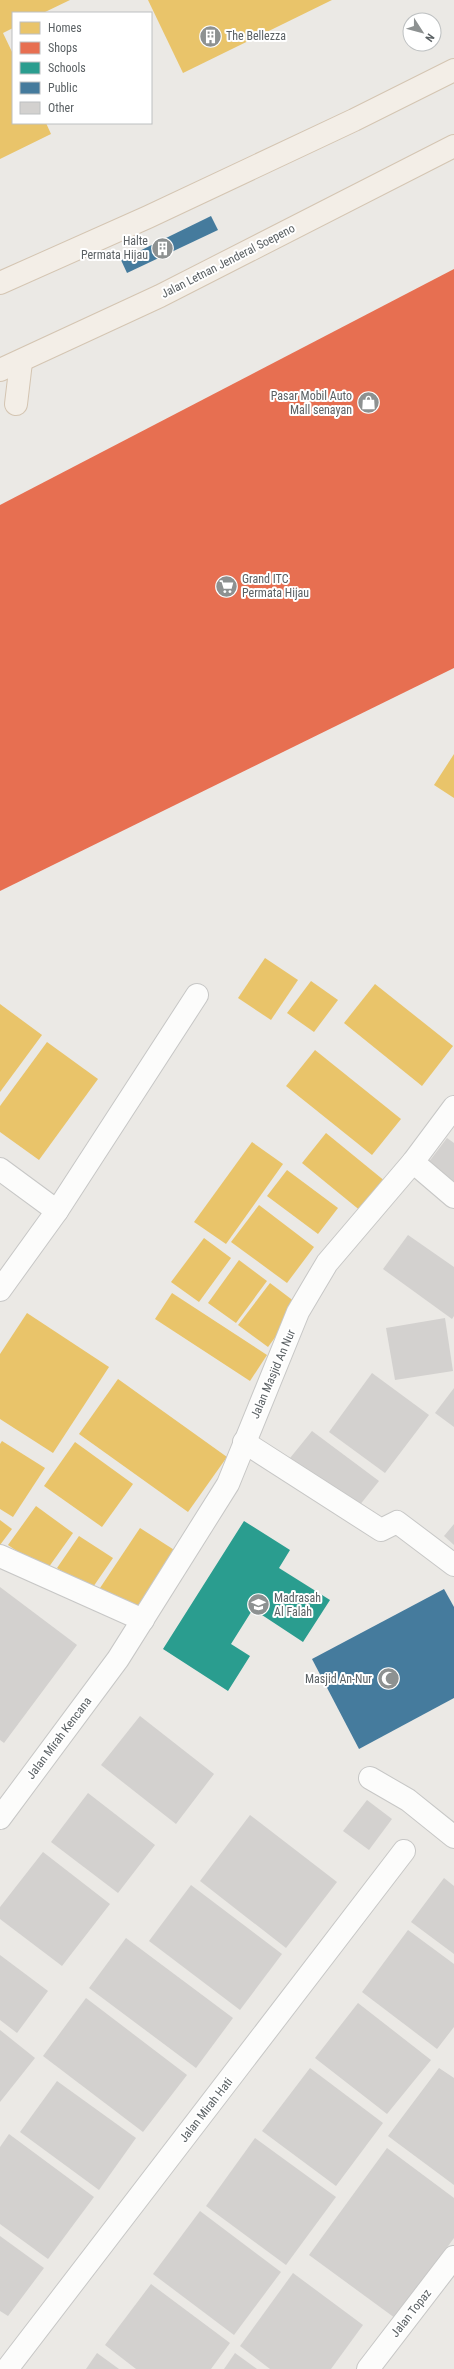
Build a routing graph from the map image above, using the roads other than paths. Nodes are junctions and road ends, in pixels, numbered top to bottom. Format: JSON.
{"nodes":[{"id":1,"x":454,"y":70,"type":"edge"},
{"id":2,"x":449,"y":153,"type":"edge"},
{"id":3,"x":0,"y":283,"type":"edge"},
{"id":4,"x":21,"y":362,"type":"junction"},
{"id":5,"x":0,"y":370,"type":"edge"},
{"id":6,"x":16,"y":404,"type":"dead end"},
{"id":7,"x":197,"y":995,"type":"dead end"},
{"id":8,"x":454,"y":1107,"type":"edge"},
{"id":9,"x":413,"y":1162,"type":"junction"},
{"id":10,"x":0,"y":1169,"type":"edge"},
{"id":11,"x":454,"y":1197,"type":"edge"},
{"id":12,"x":57,"y":1211,"type":"junction"},
{"id":13,"x":0,"y":1290,"type":"edge"},
{"id":14,"x":244,"y":1442,"type":"junction"},
{"id":15,"x":0,"y":1556,"type":"edge"},
{"id":16,"x":454,"y":1565,"type":"edge"},
{"id":17,"x":142,"y":1620,"type":"junction"},
{"id":18,"x":118,"y":1659,"type":"joint"},
{"id":19,"x":370,"y":1778,"type":"dead end"},
{"id":20,"x":0,"y":1818,"type":"edge"},
{"id":21,"x":454,"y":1837,"type":"edge"},
{"id":22,"x":404,"y":1852,"type":"dead end"},
{"id":23,"x":454,"y":2257,"type":"edge"},
{"id":24,"x":7,"y":2369,"type":"edge"},
{"id":25,"x":368,"y":2369,"type":"edge"}],
"edges":[{"from":1,"to":3,"type":"main road"},
{"from":2,"to":4,"type":"main road","name":"Jalan Letnan Jenderal Soepeno"},
{"from":4,"to":5,"type":"main road","name":"Jalan Letnan Jenderal Soepeno"},
{"from":4,"to":6,"type":"main road"},
{"from":7,"to":12,"type":"street"},
{"from":8,"to":9,"type":"street","name":"Jalan Masjid An Nur"},
{"from":9,"to":11,"type":"street"},
{"from":9,"to":14,"type":"street","name":"Jalan Masjid An Nur"},
{"from":10,"to":12,"type":"street"},
{"from":12,"to":13,"type":"street"},
{"from":14,"to":16,"type":"street"},
{"from":14,"to":17,"type":"street","name":"Jalan Masjid An Nur"},
{"from":15,"to":17,"type":"street"},
{"from":17,"to":18,"type":"street","name":"Jalan Masjid An Nur"},
{"from":18,"to":20,"type":"street","name":"Jalan Mirah Kencana"},
{"from":19,"to":21,"type":"street"},
{"from":22,"to":24,"type":"street","name":"Jalan Mirah Hati"},
{"from":23,"to":25,"type":"street","name":"Jalan Topaz"}]}
